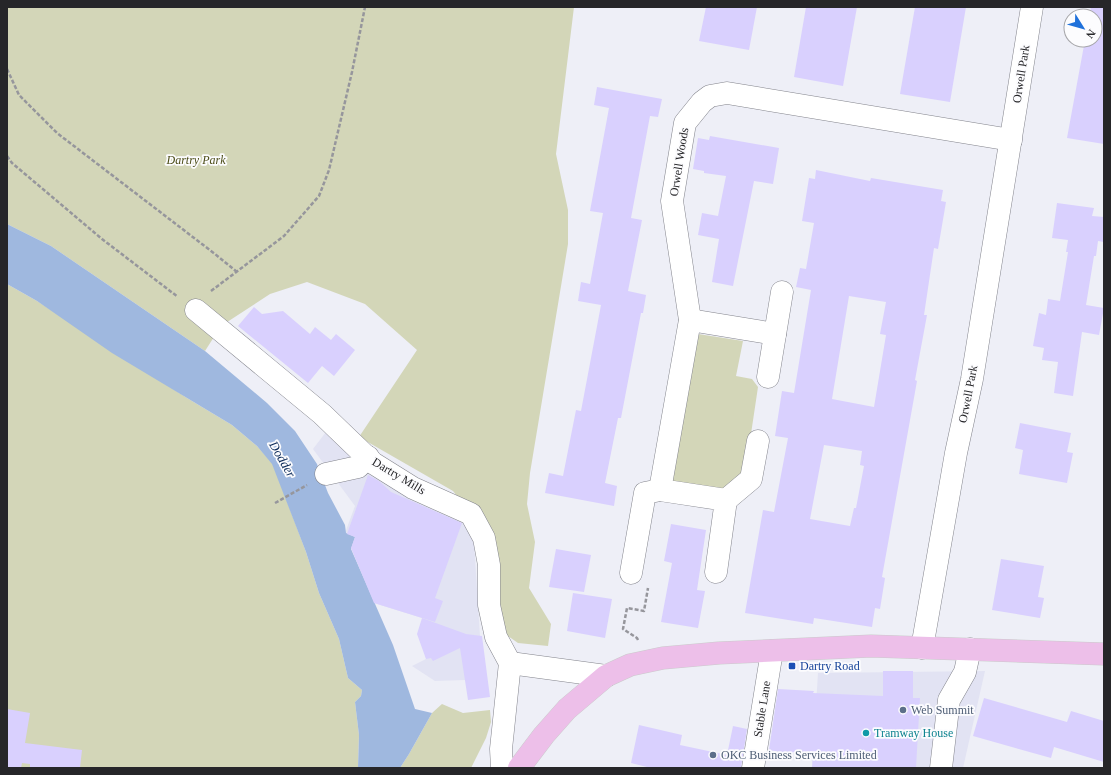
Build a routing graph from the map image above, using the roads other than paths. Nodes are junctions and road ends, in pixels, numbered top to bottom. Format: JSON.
{"nodes":[{"id":1,"x":1032,"y":7,"type":"edge"},
{"id":2,"x":1011,"y":140,"type":"junction"},
{"id":3,"x":782,"y":292,"type":"dead end"},
{"id":4,"x":196,"y":310,"type":"road end"},
{"id":5,"x":690,"y":320,"type":"junction"},
{"id":6,"x":775,"y":334,"type":"junction"},
{"id":7,"x":768,"y":377,"type":"dead end"},
{"id":8,"x":758,"y":441,"type":"dead end"},
{"id":9,"x":368,"y":457,"type":"junction"},
{"id":10,"x":326,"y":474,"type":"road end"},
{"id":11,"x":660,"y":490,"type":"junction"},
{"id":12,"x":726,"y":500,"type":"junction"},
{"id":13,"x":716,"y":572,"type":"dead end"},
{"id":14,"x":631,"y":573,"type":"dead end"},
{"id":15,"x":922,"y":648,"type":"junction"},
{"id":16,"x":970,"y":649,"type":"junction"},
{"id":17,"x":772,"y":651,"type":"junction"},
{"id":18,"x":1104,"y":654,"type":"edge"},
{"id":19,"x":510,"y":663,"type":"junction"},
{"id":20,"x":606,"y":676,"type":"junction"},
{"id":21,"x":502,"y":768,"type":"edge"},
{"id":22,"x":519,"y":768,"type":"edge"},
{"id":23,"x":753,"y":768,"type":"edge"},
{"id":24,"x":941,"y":768,"type":"edge"}],
"edges":[{"from":1,"to":2,"type":"street","name":"Orwell Park"},
{"from":2,"to":5,"type":"street","name":"Orwell Woods"},
{"from":2,"to":15,"type":"street","name":"Orwell Park"},
{"from":3,"to":6,"type":"street"},
{"from":4,"to":9,"type":"street","name":"Dartry Mills"},
{"from":5,"to":6,"type":"street"},
{"from":5,"to":11,"type":"street","name":"Orwell Woods"},
{"from":6,"to":7,"type":"street"},
{"from":8,"to":12,"type":"street"},
{"from":9,"to":10,"type":"street"},
{"from":9,"to":19,"type":"street","name":"Dartry Mills"},
{"from":11,"to":12,"type":"street"},
{"from":11,"to":14,"type":"street"},
{"from":12,"to":13,"type":"street"},
{"from":15,"to":16,"type":"main road"},
{"from":15,"to":17,"type":"main road"},
{"from":16,"to":18,"type":"main road"},
{"from":16,"to":24,"type":"street"},
{"from":17,"to":20,"type":"main road"},
{"from":17,"to":23,"type":"street","name":"Stable Lane"},
{"from":19,"to":20,"type":"street"},
{"from":19,"to":21,"type":"street"},
{"from":20,"to":22,"type":"main road"}]}
